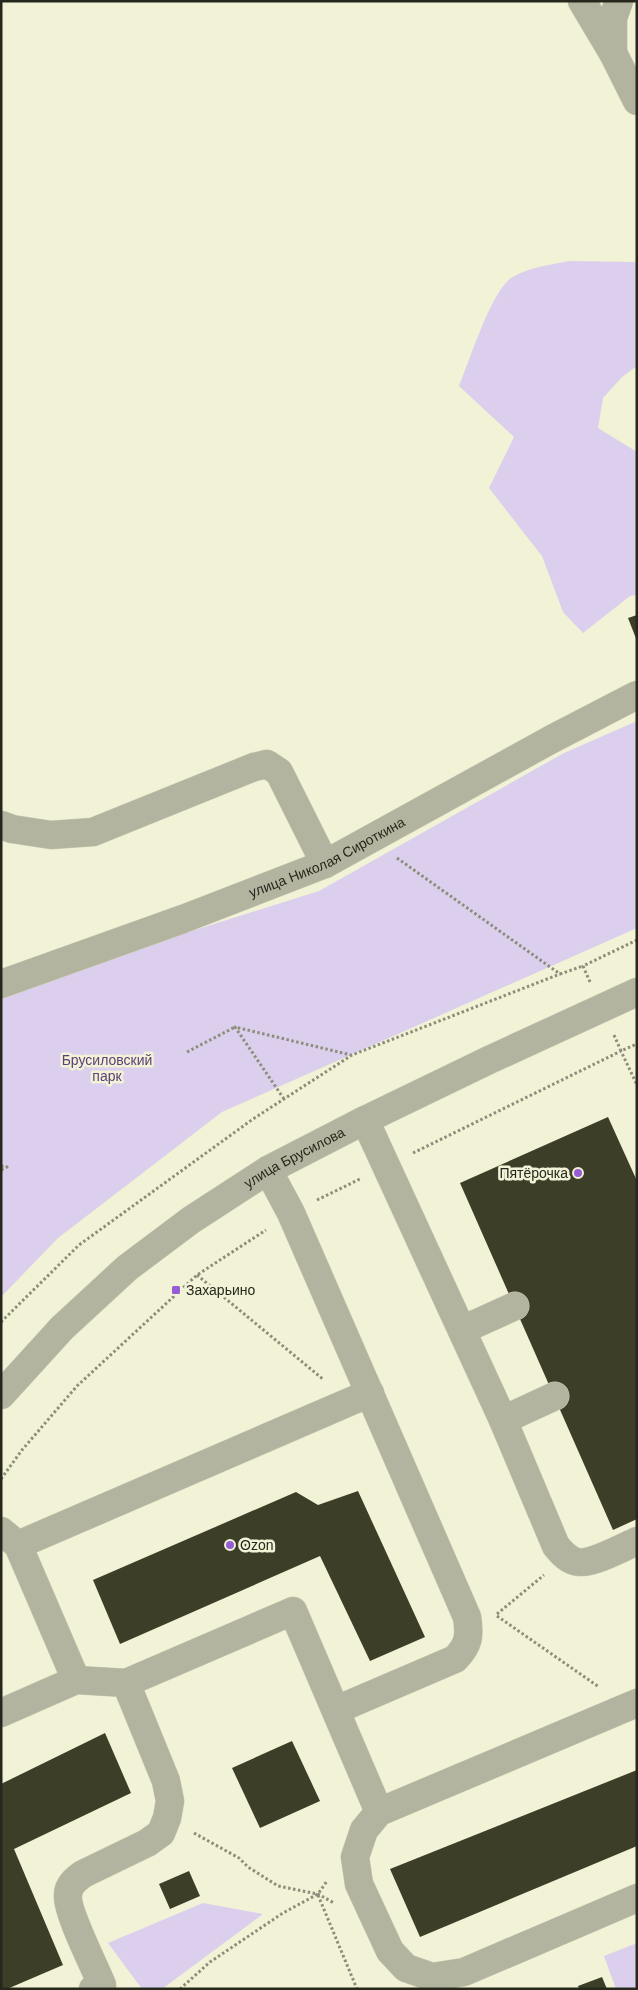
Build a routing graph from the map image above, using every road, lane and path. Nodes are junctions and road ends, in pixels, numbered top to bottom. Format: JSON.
{"nodes":[{"id":1,"x":582,"y":1,"type":"edge"},
{"id":2,"x":619,"y":1,"type":"edge"},
{"id":3,"x":613,"y":53,"type":"junction"},
{"id":4,"x":637,"y":101,"type":"edge"},
{"id":5,"x":637,"y":695,"type":"edge"},
{"id":6,"x":1,"y":825,"type":"edge"},
{"id":7,"x":378,"y":836,"type":"junction"},
{"id":8,"x":325,"y":864,"type":"junction"},
{"id":9,"x":583,"y":966,"type":"dead end"},
{"id":10,"x":560,"y":974,"type":"junction"},
{"id":11,"x":1,"y":984,"type":"edge"},
{"id":12,"x":637,"y":992,"type":"edge"},
{"id":13,"x":235,"y":1027,"type":"junction"},
{"id":14,"x":637,"y":1044,"type":"edge"},
{"id":15,"x":621,"y":1051,"type":"dead end"},
{"id":16,"x":187,"y":1052,"type":"dead end"},
{"id":17,"x":352,"y":1056,"type":"junction"},
{"id":18,"x":284,"y":1099,"type":"junction"},
{"id":19,"x":365,"y":1120,"type":"junction"},
{"id":20,"x":1,"y":1166,"type":"edge"},
{"id":21,"x":1,"y":1170,"type":"edge"},
{"id":22,"x":268,"y":1170,"type":"junction"},
{"id":23,"x":197,"y":1275,"type":"dead end"},
{"id":24,"x":515,"y":1306,"type":"dead end"},
{"id":25,"x":1,"y":1322,"type":"edge"},
{"id":26,"x":462,"y":1330,"type":"junction"},
{"id":27,"x":1,"y":1395,"type":"edge"},
{"id":28,"x":555,"y":1396,"type":"dead end"},
{"id":29,"x":360,"y":1398,"type":"junction"},
{"id":30,"x":503,"y":1420,"type":"junction"},
{"id":31,"x":10,"y":1538,"type":"edge"},
{"id":32,"x":637,"y":1541,"type":"edge"},
{"id":33,"x":566,"y":1557,"type":"junction"},
{"id":34,"x":496,"y":1615,"type":"junction"},
{"id":35,"x":470,"y":1631,"type":"junction"},
{"id":36,"x":76,"y":1680,"type":"junction"},
{"id":37,"x":126,"y":1683,"type":"junction"},
{"id":38,"x":632,"y":1705,"type":"edge"},
{"id":39,"x":336,"y":1710,"type":"junction"},
{"id":40,"x":1,"y":1713,"type":"edge"},
{"id":41,"x":380,"y":1812,"type":"junction"},
{"id":42,"x":167,"y":1818,"type":"junction"},
{"id":43,"x":330,"y":1878,"type":"dead end"},
{"id":44,"x":318,"y":1894,"type":"junction"},
{"id":45,"x":637,"y":1898,"type":"edge"},
{"id":46,"x":335,"y":1903,"type":"dead end"},
{"id":47,"x":93,"y":1989,"type":"edge"},
{"id":48,"x":180,"y":1989,"type":"edge"},
{"id":49,"x":358,"y":1989,"type":"edge"}],
"edges":[{"from":1,"to":3,"type":"street"},
{"from":2,"to":3,"type":"street"},
{"from":3,"to":4,"type":"street"},
{"from":5,"to":7,"type":"street","name":"улица Николая Сироткина"},
{"from":6,"to":8,"type":"street"},
{"from":7,"to":8,"type":"street","name":"улица Николая Сироткина"},
{"from":7,"to":10,"type":"path"},
{"from":8,"to":11,"type":"street","name":"улица Николая Сироткина"},
{"from":9,"to":10,"type":"path"},
{"from":10,"to":17,"type":"path"},
{"from":12,"to":19,"type":"street","name":"улица Брусилова"},
{"from":13,"to":16,"type":"path"},
{"from":13,"to":17,"type":"path"},
{"from":13,"to":18,"type":"path"},
{"from":14,"to":15,"type":"path"},
{"from":17,"to":18,"type":"path"},
{"from":18,"to":25,"type":"path"},
{"from":19,"to":22,"type":"street","name":"улица Брусилова"},
{"from":19,"to":26,"type":"street"},
{"from":20,"to":21,"type":"path"},
{"from":22,"to":27,"type":"street","name":"улица Брусилова"},
{"from":22,"to":29,"type":"street"},
{"from":23,"to":29,"type":"path"},
{"from":24,"to":26,"type":"street"},
{"from":26,"to":30,"type":"street"},
{"from":28,"to":30,"type":"street"},
{"from":29,"to":31,"type":"street"},
{"from":29,"to":35,"type":"street"},
{"from":30,"to":33,"type":"street"},
{"from":31,"to":36,"type":"street"},
{"from":32,"to":33,"type":"street"},
{"from":33,"to":34,"type":"path"},
{"from":34,"to":35,"type":"path"},
{"from":34,"to":38,"type":"path"},
{"from":35,"to":39,"type":"street"},
{"from":36,"to":37,"type":"street"},
{"from":36,"to":40,"type":"street"},
{"from":37,"to":39,"type":"street"},
{"from":37,"to":42,"type":"street"},
{"from":38,"to":41,"type":"street"},
{"from":39,"to":41,"type":"street"},
{"from":41,"to":45,"type":"street"},
{"from":42,"to":44,"type":"path"},
{"from":42,"to":47,"type":"street"},
{"from":43,"to":44,"type":"path"},
{"from":44,"to":46,"type":"path"},
{"from":44,"to":48,"type":"path"},
{"from":44,"to":49,"type":"path"}]}
